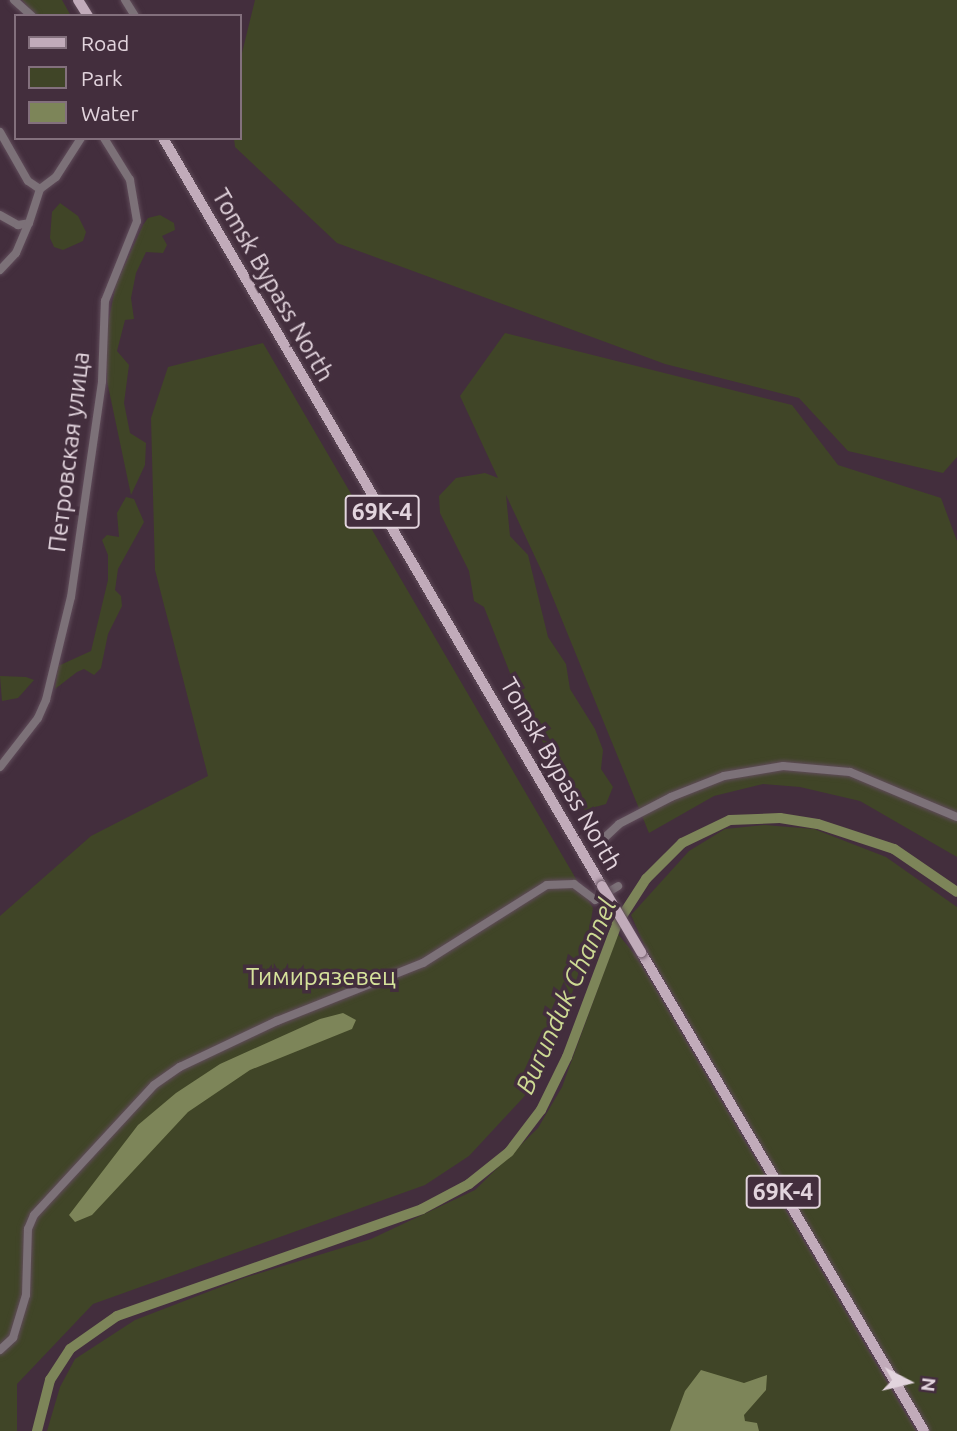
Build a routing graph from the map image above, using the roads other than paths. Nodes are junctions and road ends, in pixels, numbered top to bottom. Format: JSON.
{"nodes":[{"id":1,"x":14,"y":0,"type":"edge"},
{"id":2,"x":30,"y":14,"type":"edge"},
{"id":3,"x":0,"y":132,"type":"edge"},
{"id":4,"x":80,"y":140,"type":"edge"},
{"id":5,"x":105,"y":140,"type":"edge"},
{"id":6,"x":164,"y":140,"type":"edge"},
{"id":7,"x":40,"y":189,"type":"junction"},
{"id":8,"x":0,"y":215,"type":"edge"},
{"id":9,"x":29,"y":223,"type":"junction"},
{"id":10,"x":0,"y":270,"type":"edge"},
{"id":11,"x":0,"y":767,"type":"edge"},
{"id":12,"x":957,"y":817,"type":"edge"},
{"id":13,"x":600,"y":842,"type":"dead end"},
{"id":14,"x":618,"y":886,"type":"dead end"},
{"id":15,"x":0,"y":1350,"type":"edge"},
{"id":16,"x":924,"y":1431,"type":"edge"}],
"edges":[{"from":1,"to":2,"type":"street"},
{"from":3,"to":7,"type":"street"},
{"from":4,"to":7,"type":"street"},
{"from":5,"to":11,"type":"street","name":"Петровская улица"},
{"from":6,"to":16,"type":"main road","name":"Tomsk Bypass North","number":"69К-4","bridge":true},
{"from":7,"to":9,"type":"street"},
{"from":8,"to":9,"type":"street"},
{"from":9,"to":10,"type":"street"},
{"from":12,"to":13,"type":"street"},
{"from":14,"to":15,"type":"street"}]}
